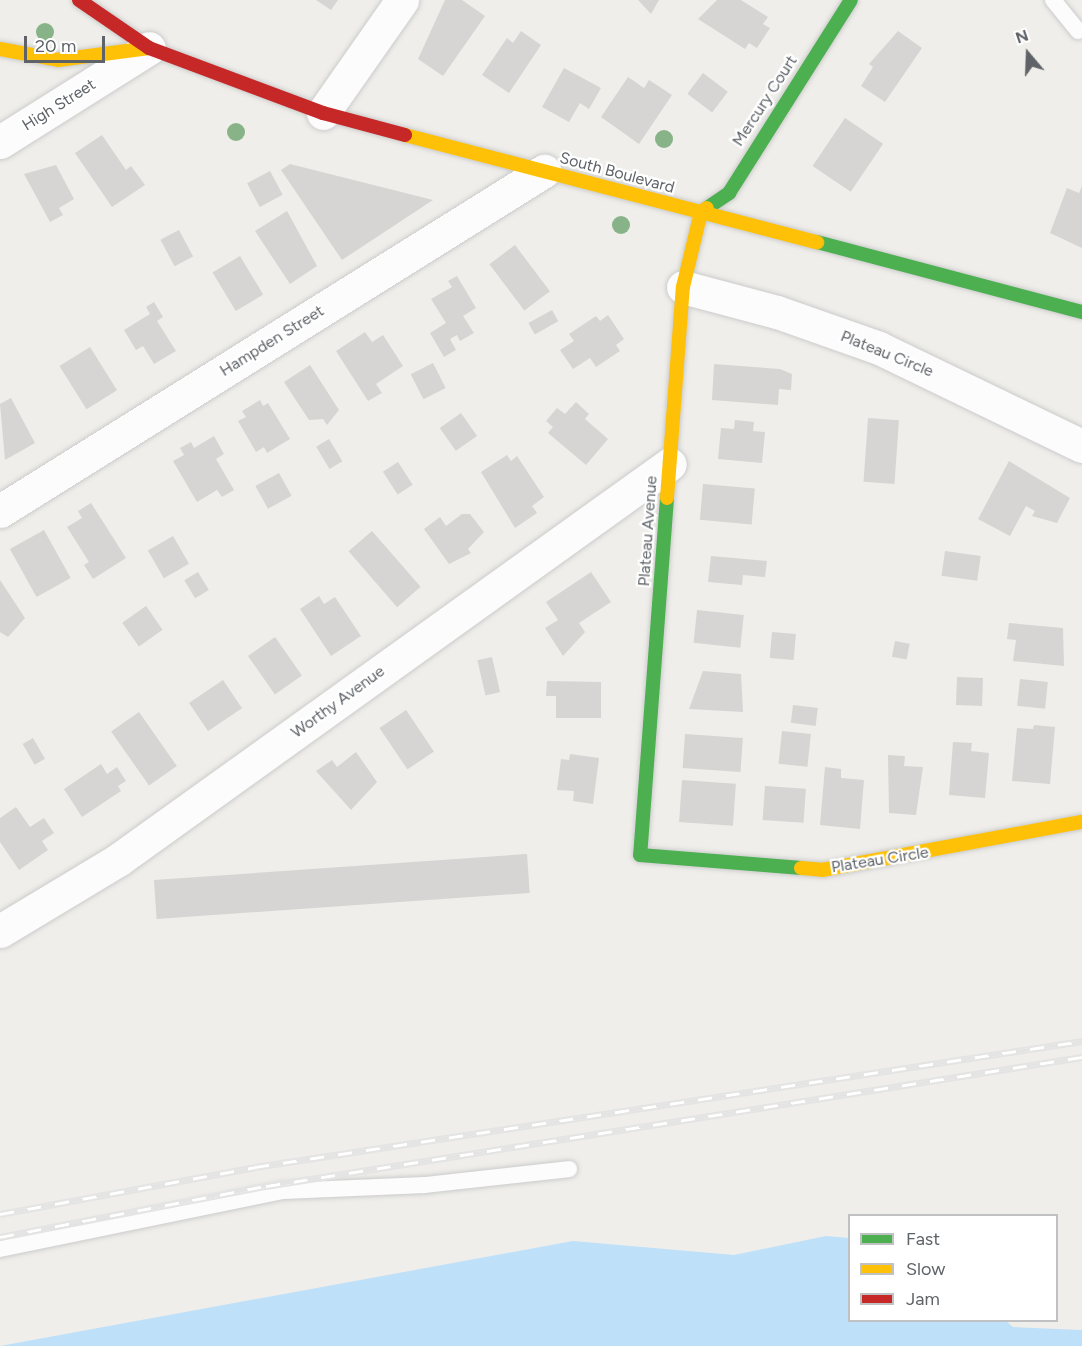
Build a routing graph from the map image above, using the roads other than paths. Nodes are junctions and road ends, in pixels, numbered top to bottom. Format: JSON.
{"nodes":[{"id":1,"x":79,"y":0,"type":"edge"},
{"id":2,"x":402,"y":0,"type":"edge"},
{"id":3,"x":851,"y":0,"type":"edge"},
{"id":4,"x":1053,"y":0,"type":"edge"},
{"id":5,"x":1078,"y":32,"type":"dead end"},
{"id":6,"x":149,"y":48,"type":"junction"},
{"id":7,"x":0,"y":49,"type":"edge"},
{"id":8,"x":323,"y":113,"type":"junction"},
{"id":9,"x":0,"y":142,"type":"edge"},
{"id":10,"x":544,"y":171,"type":"junction"},
{"id":11,"x":701,"y":212,"type":"junction"},
{"id":12,"x":683,"y":287,"type":"junction"},
{"id":13,"x":1082,"y":312,"type":"edge"},
{"id":14,"x":1082,"y":446,"type":"edge"},
{"id":15,"x":670,"y":464,"type":"junction"},
{"id":16,"x":0,"y":511,"type":"edge"},
{"id":17,"x":1082,"y":822,"type":"edge"},
{"id":18,"x":640,"y":855,"type":"joint"},
{"id":19,"x":0,"y":931,"type":"edge"},
{"id":20,"x":569,"y":1169,"type":"dead end"},
{"id":21,"x":0,"y":1249,"type":"edge"}],
"edges":[{"from":1,"to":6,"type":"street","name":"South Boulevard"},
{"from":2,"to":8,"type":"street"},
{"from":3,"to":11,"type":"street","name":"Mercury Court"},
{"from":4,"to":5,"type":"lane"},
{"from":6,"to":7,"type":"street","name":"South Boulevard"},
{"from":6,"to":8,"type":"street","name":"South Boulevard"},
{"from":6,"to":9,"type":"street","name":"High Street"},
{"from":8,"to":10,"type":"street","name":"South Boulevard"},
{"from":10,"to":11,"type":"street","name":"South Boulevard"},
{"from":10,"to":16,"type":"street","name":"Hampden Street"},
{"from":11,"to":12,"type":"street","name":"Plateau Avenue"},
{"from":11,"to":13,"type":"street","name":"South Boulevard"},
{"from":12,"to":14,"type":"street","name":"Plateau Circle"},
{"from":12,"to":15,"type":"street","name":"Plateau Avenue"},
{"from":15,"to":18,"type":"street","name":"Plateau Avenue"},
{"from":15,"to":19,"type":"street","name":"Worthy Avenue"},
{"from":17,"to":18,"type":"street","name":"Plateau Circle"},
{"from":20,"to":21,"type":"lane"}]}
